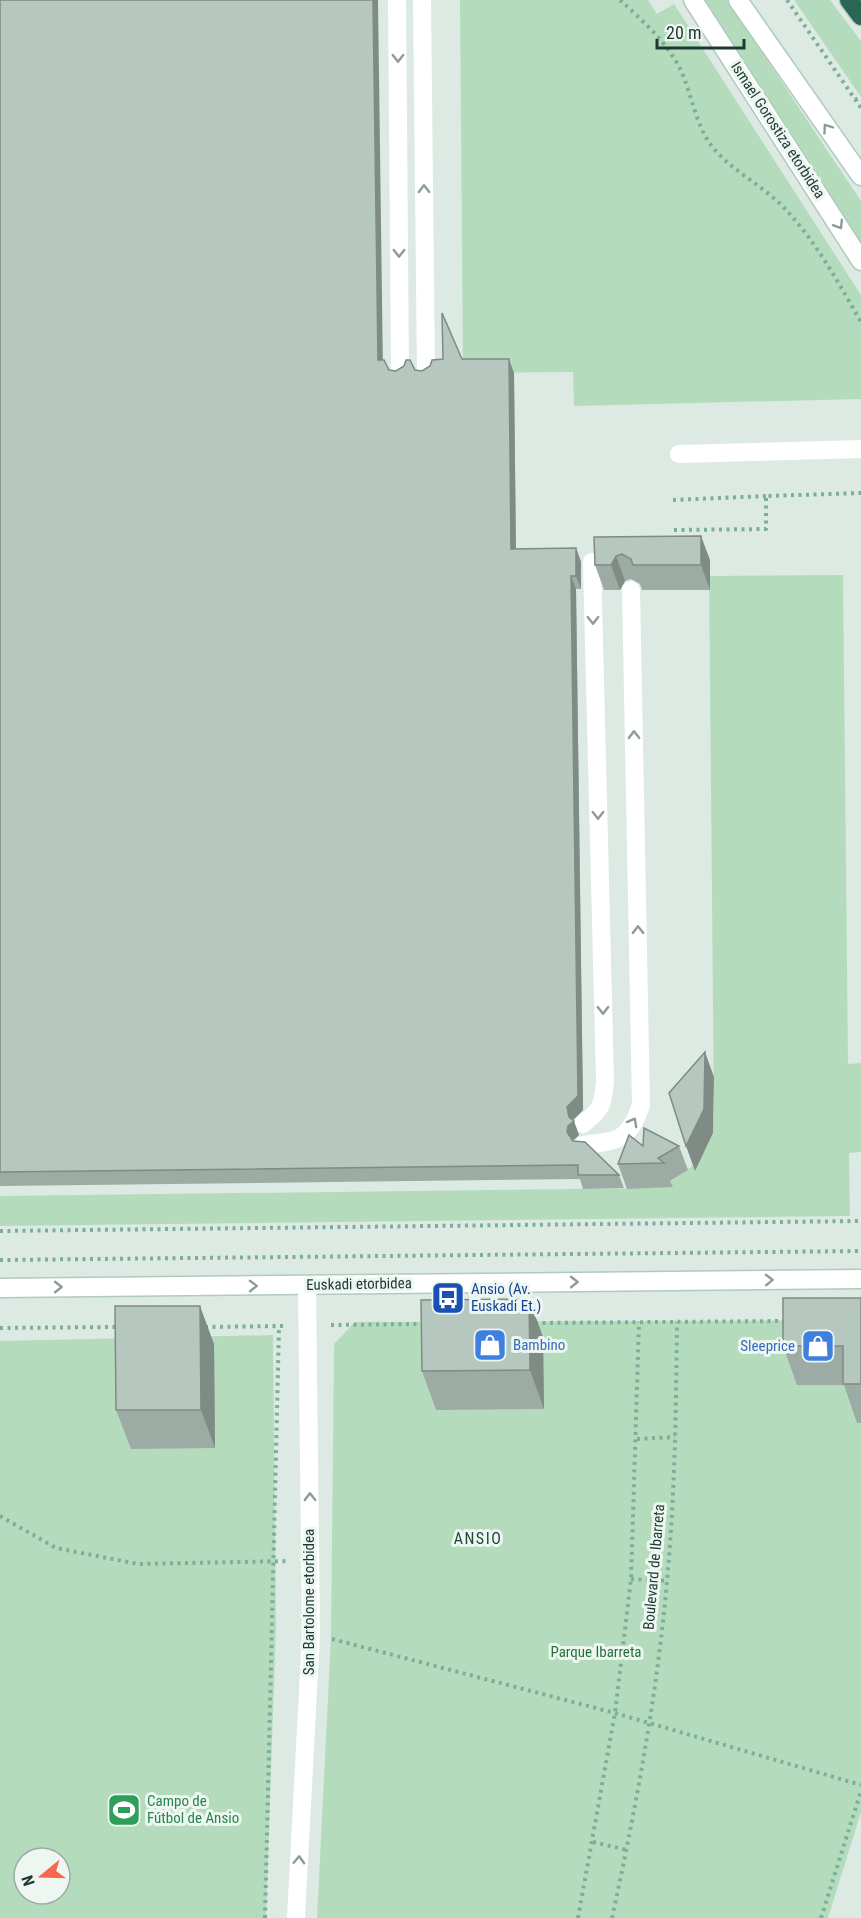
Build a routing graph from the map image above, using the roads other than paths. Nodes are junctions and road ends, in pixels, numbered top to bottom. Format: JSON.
{"nodes":[{"id":1,"x":397,"y":0,"type":"edge"},
{"id":2,"x":422,"y":0,"type":"edge"},
{"id":3,"x":693,"y":0,"type":"edge"},
{"id":4,"x":738,"y":0,"type":"edge"},
{"id":5,"x":858,"y":169,"type":"edge"},
{"id":6,"x":861,"y":261,"type":"edge"},
{"id":7,"x":400,"y":374,"type":"edge"},
{"id":8,"x":426,"y":374,"type":"edge"},
{"id":9,"x":861,"y":449,"type":"edge"},
{"id":10,"x":679,"y":454,"type":"dead end"},
{"id":11,"x":592,"y":562,"type":"edge"},
{"id":12,"x":631,"y":590,"type":"edge"},
{"id":13,"x":583,"y":1124,"type":"dead end"},
{"id":14,"x":583,"y":1144,"type":"edge"},
{"id":15,"x":861,"y":1279,"type":"edge"},
{"id":16,"x":307,"y":1285,"type":"junction"},
{"id":17,"x":0,"y":1288,"type":"edge"},
{"id":18,"x":296,"y":1918,"type":"edge"}],
"edges":[{"from":1,"to":7,"type":"street","one_way":true},
{"from":8,"to":2,"type":"street","one_way":true},
{"from":3,"to":6,"type":"street","name":"Ismael Gorostiza etorbidea","one_way":true},
{"from":5,"to":4,"type":"street","one_way":true},
{"from":9,"to":10,"type":"street"},
{"from":11,"to":13,"type":"street","one_way":true},
{"from":14,"to":12,"type":"street","one_way":true},
{"from":16,"to":15,"type":"street","name":"Euskadi etorbidea","one_way":true},
{"from":17,"to":16,"type":"street","name":"Euskadi etorbidea","one_way":true},
{"from":18,"to":16,"type":"street","name":"San Bartolome etorbidea","one_way":true}]}
